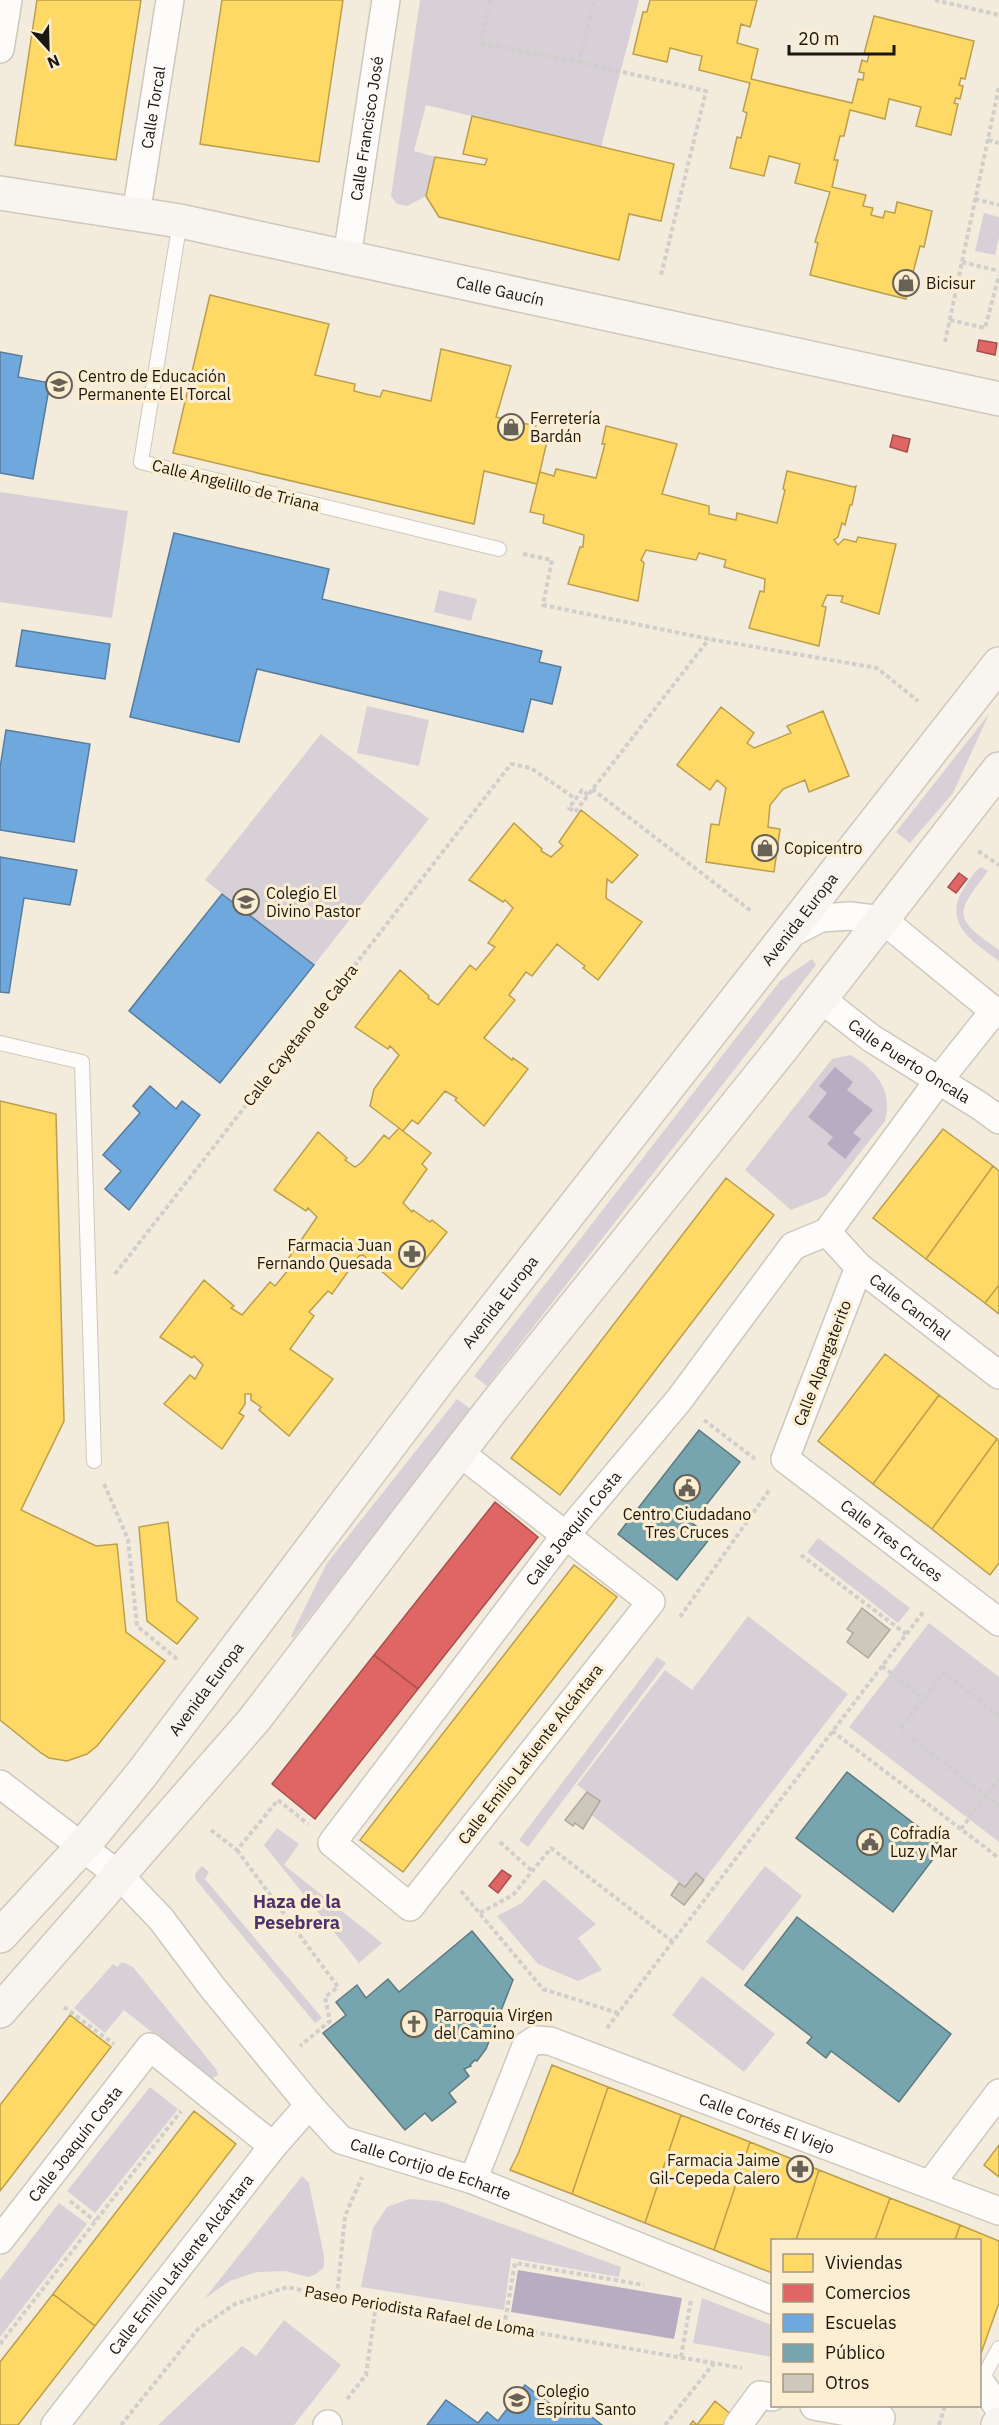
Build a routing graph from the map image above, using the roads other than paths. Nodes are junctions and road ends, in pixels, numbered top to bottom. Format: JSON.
{"nodes":[{"id":1,"x":8,"y":0,"type":"edge"},
{"id":2,"x":170,"y":0,"type":"edge"},
{"id":3,"x":386,"y":0,"type":"edge"},
{"id":4,"x":0,"y":49,"type":"edge"},
{"id":5,"x":0,"y":193,"type":"edge"},
{"id":6,"x":136,"y":214,"type":"junction"},
{"id":7,"x":180,"y":221,"type":"junction"},
{"id":8,"x":347,"y":257,"type":"junction"},
{"id":9,"x":999,"y":399,"type":"edge"},
{"id":10,"x":499,"y":549,"type":"road end"},
{"id":11,"x":999,"y":664,"type":"edge"},
{"id":12,"x":999,"y":768,"type":"edge"},
{"id":13,"x":883,"y":920,"type":"junction"},
{"id":14,"x":784,"y":937,"type":"junction"},
{"id":15,"x":821,"y":999,"type":"junction"},
{"id":16,"x":997,"y":1013,"type":"edge"},
{"id":17,"x":0,"y":1043,"type":"edge"},
{"id":18,"x":939,"y":1080,"type":"junction"},
{"id":19,"x":999,"y":1120,"type":"edge"},
{"id":20,"x":827,"y":1232,"type":"junction"},
{"id":21,"x":859,"y":1267,"type":"junction"},
{"id":22,"x":999,"y":1375,"type":"edge"},
{"id":23,"x":459,"y":1452,"type":"junction"},
{"id":24,"x":94,"y":1461,"type":"road end"},
{"id":25,"x":772,"y":1461,"type":"joint"},
{"id":26,"x":565,"y":1536,"type":"junction"},
{"id":27,"x":999,"y":1622,"type":"edge"},
{"id":28,"x":0,"y":1784,"type":"edge"},
{"id":29,"x":83,"y":1846,"type":"junction"},
{"id":30,"x":120,"y":1876,"type":"junction"},
{"id":31,"x":410,"y":1907,"type":"joint"},
{"id":32,"x":0,"y":1936,"type":"edge"},
{"id":33,"x":0,"y":2011,"type":"edge"},
{"id":34,"x":999,"y":2093,"type":"edge"},
{"id":35,"x":309,"y":2105,"type":"junction"},
{"id":36,"x":273,"y":2146,"type":"junction"},
{"id":37,"x":472,"y":2180,"type":"junction"},
{"id":38,"x":931,"y":2183,"type":"junction"},
{"id":39,"x":999,"y":2211,"type":"edge"},
{"id":40,"x":0,"y":2240,"type":"edge"},
{"id":41,"x":771,"y":2300,"type":"edge"},
{"id":42,"x":999,"y":2348,"type":"edge"},
{"id":43,"x":981,"y":2381,"type":"edge"},
{"id":44,"x":981,"y":2384,"type":"edge"},
{"id":45,"x":771,"y":2397,"type":"edge"},
{"id":46,"x":820,"y":2407,"type":"edge"},
{"id":47,"x":999,"y":2408,"type":"edge"},
{"id":48,"x":55,"y":2425,"type":"edge"},
{"id":49,"x":738,"y":2425,"type":"edge"},
{"id":50,"x":876,"y":2425,"type":"edge"}],
"edges":[{"from":1,"to":4,"type":"street"},
{"from":2,"to":6,"type":"street","name":"Calle Torcal"},
{"from":3,"to":8,"type":"street","name":"Calle Francisco José"},
{"from":5,"to":6,"type":"main road","name":"Calle Gaucín"},
{"from":6,"to":7,"type":"main road","name":"Calle Gaucín"},
{"from":7,"to":8,"type":"main road","name":"Calle Gaucín"},
{"from":7,"to":10,"type":"lane","name":"Calle Angelillo de Triana"},
{"from":8,"to":9,"type":"main road","name":"Calle Gaucín"},
{"from":11,"to":14,"type":"main road","name":"Avenida Europa"},
{"from":12,"to":13,"type":"main road"},
{"from":13,"to":14,"type":"street"},
{"from":13,"to":15,"type":"main road"},
{"from":13,"to":16,"type":"street"},
{"from":14,"to":29,"type":"main road","name":"Avenida Europa"},
{"from":15,"to":18,"type":"street","name":"Calle Puerto Oncala"},
{"from":15,"to":23,"type":"main road"},
{"from":16,"to":18,"type":"street"},
{"from":17,"to":24,"type":"lane"},
{"from":18,"to":19,"type":"street","name":"Calle Puerto Oncala"},
{"from":18,"to":20,"type":"street"},
{"from":20,"to":21,"type":"street","name":"Calle Canchal"},
{"from":20,"to":26,"type":"street","name":"Calle Joaquín Costa"},
{"from":21,"to":22,"type":"street","name":"Calle Canchal"},
{"from":21,"to":25,"type":"street","name":"Calle Alpargaterito"},
{"from":23,"to":26,"type":"street"},
{"from":23,"to":30,"type":"main road"},
{"from":25,"to":27,"type":"street","name":"Calle Tres Cruces"},
{"from":26,"to":31,"type":"street","name":"Calle Joaquín Costa"},
{"from":26,"to":31,"type":"street","name":"Calle Emilio Lafuente Alcántara"},
{"from":28,"to":29,"type":"street","name":"Calle Cortijo de Echarte"},
{"from":29,"to":30,"type":"street","name":"Calle Cortijo de Echarte"},
{"from":29,"to":32,"type":"main road","name":"Avenida Europa"},
{"from":30,"to":33,"type":"main road"},
{"from":30,"to":35,"type":"street","name":"Calle Cortijo de Echarte"},
{"from":34,"to":38,"type":"street"},
{"from":35,"to":36,"type":"street","name":"Calle Emilio Lafuente Alcántara"},
{"from":35,"to":37,"type":"street","name":"Calle Cortijo de Echarte"},
{"from":36,"to":40,"type":"street","name":"Calle Joaquín Costa"},
{"from":36,"to":48,"type":"street","name":"Calle Emilio Lafuente Alcántara"},
{"from":37,"to":38,"type":"street","name":"Calle Cortés El Viejo"},
{"from":37,"to":41,"type":"street","name":"Calle Cortijo de Echarte"},
{"from":38,"to":39,"type":"street","name":"Calle Cortés El Viejo"},
{"from":42,"to":43,"type":"lane"},
{"from":44,"to":47,"type":"street"},
{"from":45,"to":49,"type":"street"},
{"from":46,"to":50,"type":"street"}]}
